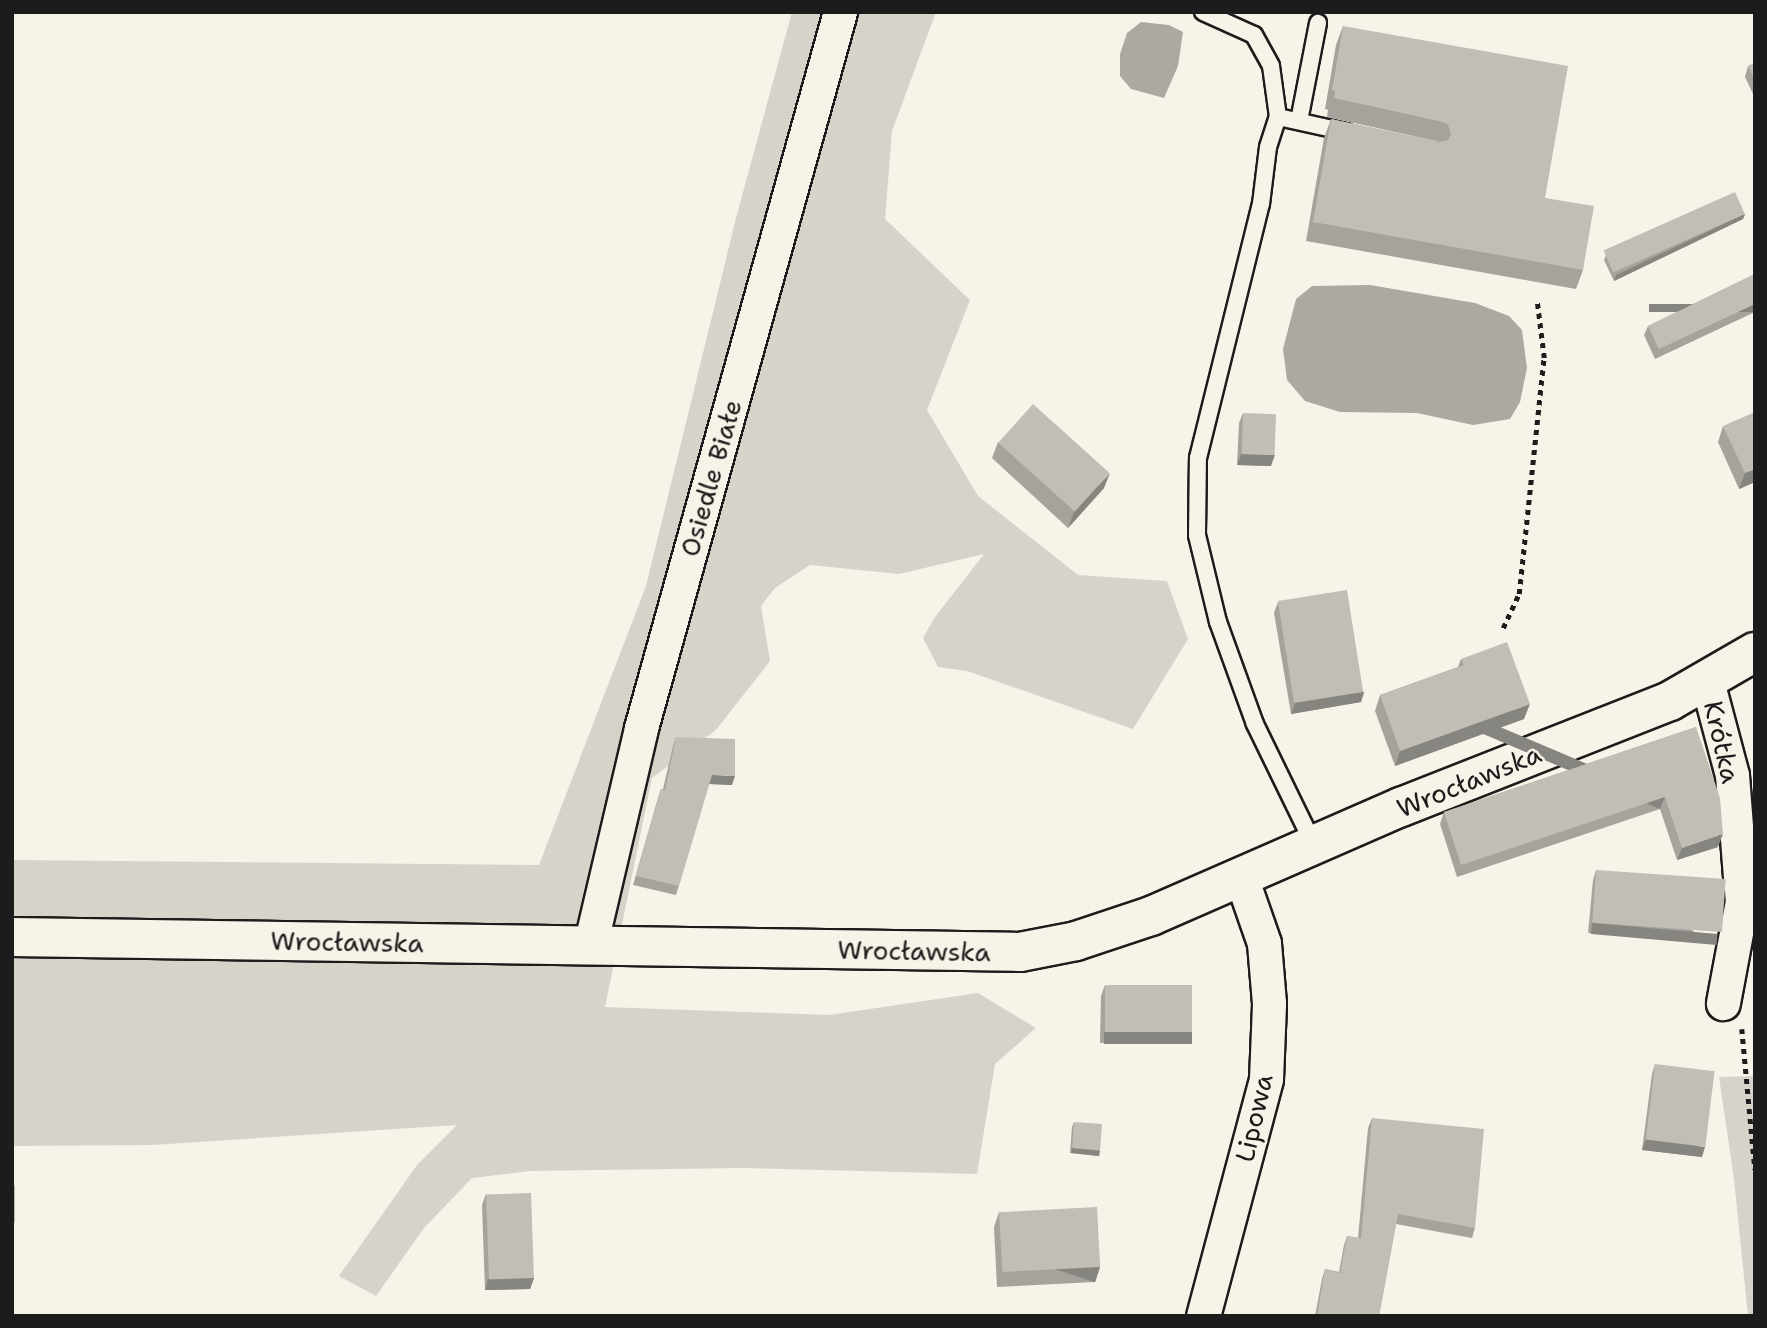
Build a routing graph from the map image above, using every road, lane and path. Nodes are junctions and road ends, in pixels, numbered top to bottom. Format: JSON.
{"nodes":[{"id":1,"x":840,"y":12,"type":"edge"},
{"id":2,"x":1203,"y":12,"type":"edge"},
{"id":3,"x":1318,"y":23,"type":"dead end"},
{"id":4,"x":1278,"y":117,"type":"junction"},
{"id":5,"x":1299,"y":121,"type":"junction"},
{"id":6,"x":1366,"y":136,"type":"edge"},
{"id":7,"x":1537,"y":301,"type":"dead end"},
{"id":8,"x":1503,"y":628,"type":"dead end"},
{"id":9,"x":1755,"y":652,"type":"edge"},
{"id":10,"x":1707,"y":681,"type":"junction"},
{"id":11,"x":1314,"y":845,"type":"junction"},
{"id":12,"x":1241,"y":877,"type":"junction"},
{"id":13,"x":12,"y":937,"type":"edge"},
{"id":14,"x":590,"y":946,"type":"junction"},
{"id":15,"x":1723,"y":1003,"type":"joint"},
{"id":16,"x":1755,"y":1169,"type":"edge"},
{"id":17,"x":1203,"y":1316,"type":"edge"}],
"edges":[{"from":1,"to":14,"type":"street","name":"Osiedle Białe"},
{"from":2,"to":4,"type":"lane"},
{"from":3,"to":5,"type":"lane"},
{"from":4,"to":5,"type":"lane"},
{"from":4,"to":11,"type":"lane"},
{"from":5,"to":6,"type":"lane"},
{"from":7,"to":8,"type":"path"},
{"from":9,"to":10,"type":"street","name":"Wrocławska"},
{"from":10,"to":11,"type":"street","name":"Wrocławska"},
{"from":10,"to":15,"type":"street","name":"Krótka"},
{"from":11,"to":12,"type":"street","name":"Wrocławska"},
{"from":12,"to":14,"type":"street","name":"Wrocławska"},
{"from":12,"to":17,"type":"street","name":"Lipowa"},
{"from":13,"to":14,"type":"street","name":"Wrocławska"},
{"from":15,"to":16,"type":"path"}]}
